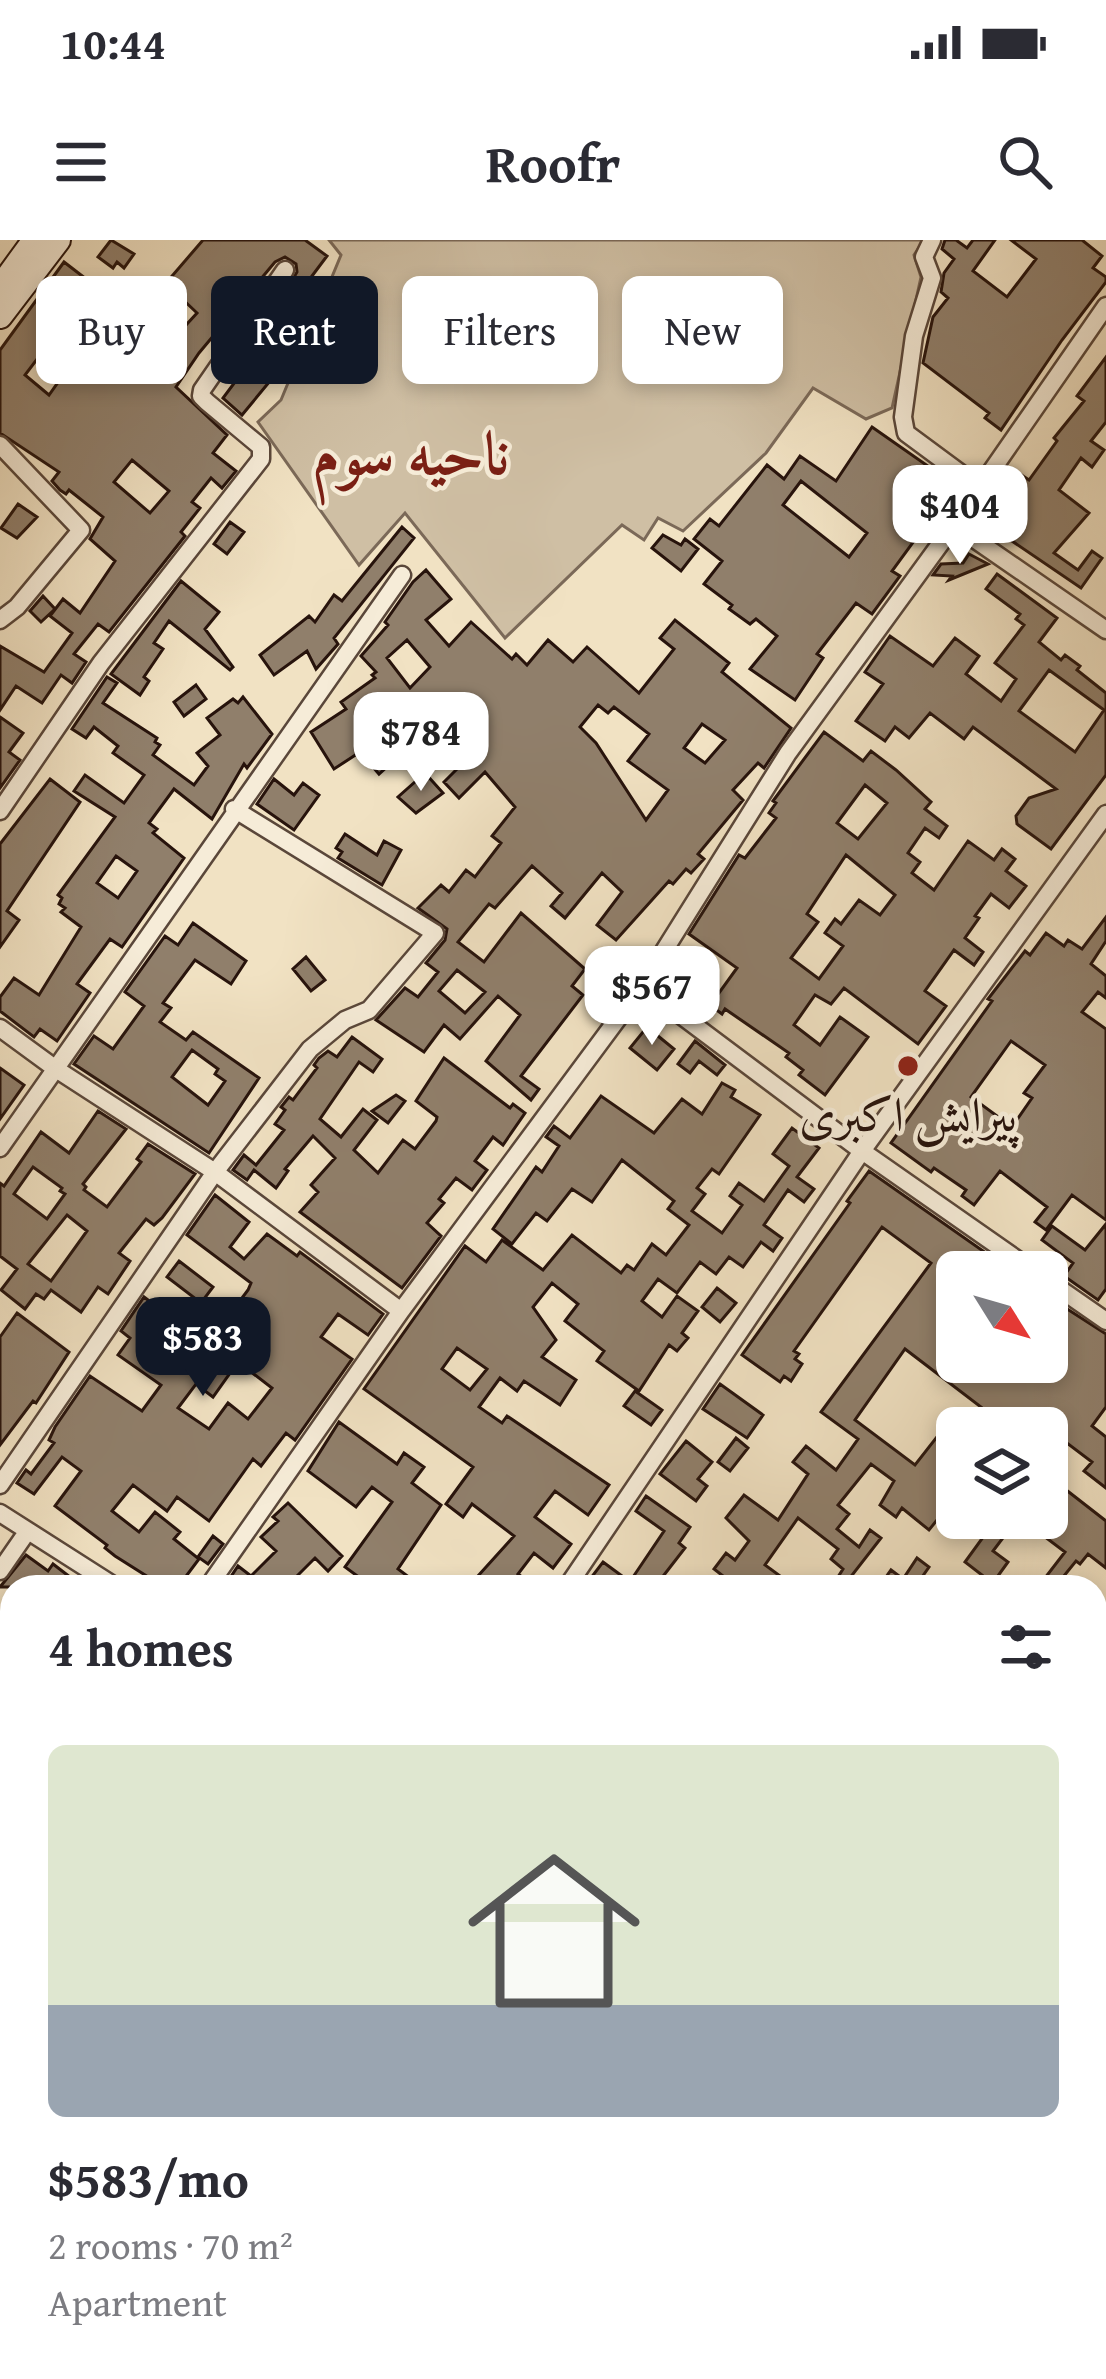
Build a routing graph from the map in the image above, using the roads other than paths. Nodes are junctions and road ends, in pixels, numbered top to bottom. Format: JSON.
{"nodes":[{"id":1,"x":34,"y":240,"type":"edge"},
{"id":2,"x":58,"y":240,"type":"edge"},
{"id":3,"x":932,"y":240,"type":"edge"},
{"id":4,"x":285,"y":270,"type":"dead end"},
{"id":5,"x":0,"y":287,"type":"edge"},
{"id":6,"x":1106,"y":306,"type":"edge"},
{"id":7,"x":0,"y":316,"type":"edge"},
{"id":8,"x":0,"y":445,"type":"edge"},
{"id":9,"x":979,"y":487,"type":"junction"},
{"id":10,"x":954,"y":525,"type":"junction"},
{"id":11,"x":402,"y":575,"type":"dead end"},
{"id":12,"x":0,"y":620,"type":"edge"},
{"id":13,"x":1106,"y":630,"type":"edge"},
{"id":14,"x":234,"y":809,"type":"junction"},
{"id":15,"x":0,"y":811,"type":"edge"},
{"id":16,"x":1106,"y":814,"type":"edge"},
{"id":17,"x":642,"y":986,"type":"junction"},
{"id":18,"x":0,"y":1028,"type":"edge"},
{"id":19,"x":56,"y":1069,"type":"junction"},
{"id":20,"x":0,"y":1148,"type":"edge"},
{"id":21,"x":862,"y":1151,"type":"junction"},
{"id":22,"x":215,"y":1172,"type":"junction"},
{"id":23,"x":1005,"y":1251,"type":"edge"},
{"id":24,"x":1068,"y":1295,"type":"edge"},
{"id":25,"x":401,"y":1311,"type":"junction"},
{"id":26,"x":1106,"y":1321,"type":"edge"},
{"id":27,"x":0,"y":1485,"type":"edge"},
{"id":28,"x":0,"y":1513,"type":"edge"},
{"id":29,"x":27,"y":1532,"type":"junction"},
{"id":30,"x":0,"y":1571,"type":"edge"},
{"id":31,"x":97,"y":1575,"type":"edge"},
{"id":32,"x":216,"y":1575,"type":"edge"},
{"id":33,"x":575,"y":1575,"type":"edge"}],
"edges":[{"from":1,"to":5,"type":"main road"},
{"from":2,"to":7,"type":"main road"},
{"from":3,"to":9,"type":"street"},
{"from":4,"to":15,"type":"street"},
{"from":6,"to":9,"type":"street"},
{"from":8,"to":12,"type":"street"},
{"from":9,"to":10,"type":"street"},
{"from":10,"to":13,"type":"street"},
{"from":10,"to":17,"type":"street"},
{"from":11,"to":14,"type":"street"},
{"from":14,"to":19,"type":"street"},
{"from":14,"to":22,"type":"street"},
{"from":16,"to":21,"type":"street"},
{"from":17,"to":21,"type":"street"},
{"from":17,"to":25,"type":"street"},
{"from":18,"to":19,"type":"street"},
{"from":19,"to":20,"type":"street"},
{"from":19,"to":22,"type":"street"},
{"from":21,"to":23,"type":"street"},
{"from":21,"to":33,"type":"street"},
{"from":22,"to":25,"type":"street"},
{"from":22,"to":27,"type":"street"},
{"from":24,"to":26,"type":"street"},
{"from":25,"to":32,"type":"street"},
{"from":28,"to":29,"type":"street"},
{"from":29,"to":30,"type":"street"},
{"from":29,"to":31,"type":"street"}]}
